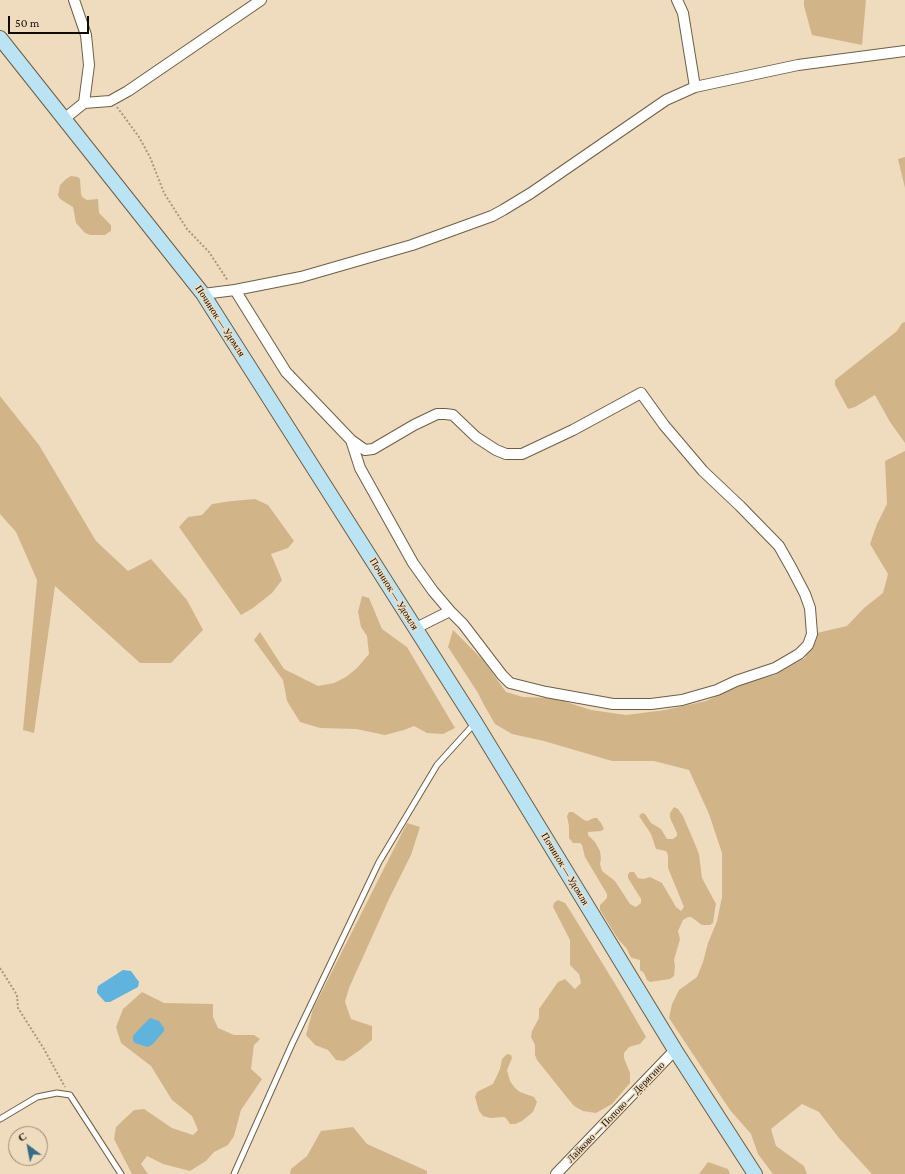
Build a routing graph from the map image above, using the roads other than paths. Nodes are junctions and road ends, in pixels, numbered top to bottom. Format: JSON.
{"nodes":[{"id":1,"x":74,"y":0,"type":"edge"},
{"id":2,"x":261,"y":0,"type":"edge"},
{"id":3,"x":677,"y":0,"type":"edge"},
{"id":4,"x":0,"y":38,"type":"edge"},
{"id":5,"x":905,"y":51,"type":"edge"},
{"id":6,"x":695,"y":87,"type":"junction"},
{"id":7,"x":84,"y":103,"type":"junction"},
{"id":8,"x":64,"y":119,"type":"junction"},
{"id":9,"x":235,"y":290,"type":"junction"},
{"id":10,"x":203,"y":294,"type":"junction"},
{"id":11,"x":351,"y":440,"type":"junction"},
{"id":12,"x":450,"y":611,"type":"junction"},
{"id":13,"x":416,"y":628,"type":"junction"},
{"id":14,"x":475,"y":722,"type":"junction"},
{"id":15,"x":675,"y":1050,"type":"junction"},
{"id":16,"x":0,"y":1119,"type":"edge"},
{"id":17,"x":122,"y":1174,"type":"edge"},
{"id":18,"x":234,"y":1174,"type":"edge"},
{"id":19,"x":556,"y":1174,"type":"edge"},
{"id":20,"x":755,"y":1174,"type":"edge"}],
"edges":[{"from":1,"to":7,"type":"street"},
{"from":2,"to":7,"type":"street"},
{"from":3,"to":6,"type":"street"},
{"from":4,"to":8,"type":"main road","name":"Починок — Удомля"},
{"from":5,"to":6,"type":"street"},
{"from":6,"to":9,"type":"street"},
{"from":7,"to":8,"type":"street"},
{"from":8,"to":10,"type":"main road","name":"Починок — Удомля"},
{"from":9,"to":10,"type":"street"},
{"from":9,"to":11,"type":"street"},
{"from":10,"to":13,"type":"main road","name":"Починок — Удомля"},
{"from":11,"to":12,"type":"street"},
{"from":11,"to":12,"type":"street"},
{"from":12,"to":13,"type":"street"},
{"from":13,"to":14,"type":"main road","name":"Починок — Удомля"},
{"from":14,"to":15,"type":"main road","name":"Починок — Удомля"},
{"from":14,"to":18,"type":"lane"},
{"from":15,"to":19,"type":"street","name":"Лайково — Попово — Дерягино"},
{"from":15,"to":20,"type":"main road","name":"Починок — Удомля"},
{"from":16,"to":17,"type":"lane"}]}
